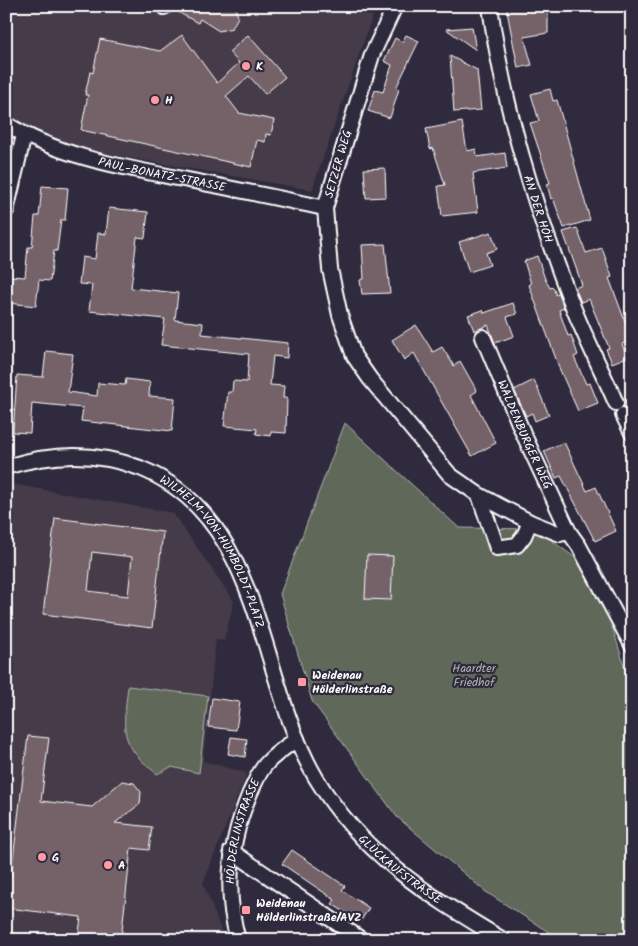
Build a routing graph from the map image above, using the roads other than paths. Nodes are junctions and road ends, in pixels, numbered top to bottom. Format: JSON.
{"nodes":[{"id":1,"x":395,"y":6,"type":"edge"},
{"id":2,"x":490,"y":6,"type":"edge"},
{"id":3,"x":6,"y":124,"type":"edge"},
{"id":4,"x":24,"y":135,"type":"junction"},
{"id":5,"x":325,"y":208,"type":"junction"},
{"id":6,"x":6,"y":210,"type":"edge"},
{"id":7,"x":483,"y":337,"type":"dead end"},
{"id":8,"x":632,"y":433,"type":"edge"},
{"id":9,"x":6,"y":467,"type":"edge"},
{"id":10,"x":479,"y":495,"type":"junction"},
{"id":11,"x":530,"y":522,"type":"junction"},
{"id":12,"x":569,"y":532,"type":"junction"},
{"id":13,"x":632,"y":645,"type":"edge"},
{"id":14,"x":297,"y":739,"type":"junction"},
{"id":15,"x":316,"y":778,"type":"joint"},
{"id":16,"x":231,"y":851,"type":"junction"},
{"id":17,"x":238,"y":940,"type":"edge"},
{"id":18,"x":362,"y":940,"type":"edge"},
{"id":19,"x":503,"y":940,"type":"edge"}],
"edges":[{"from":1,"to":5,"type":"street","name":"SETZER WEG"},
{"from":2,"to":8,"type":"street","name":"AN DER HÖH"},
{"from":3,"to":4,"type":"street","name":"PAUL-BONATZ-STRASSE"},
{"from":4,"to":5,"type":"street","name":"PAUL-BONATZ-STRASSE"},
{"from":4,"to":6,"type":"street"},
{"from":5,"to":10,"type":"street","name":"SETZER WEG"},
{"from":7,"to":12,"type":"street","name":"WALDENBURGER WEG"},
{"from":9,"to":14,"type":"street","name":"WILHELM-VON-HUMBOLDT-PLATZ"},
{"from":10,"to":11,"type":"street"},
{"from":10,"to":11,"type":"street"},
{"from":11,"to":12,"type":"street"},
{"from":12,"to":13,"type":"street","name":"WALDENBURGER WEG"},
{"from":14,"to":15,"type":"street","name":"WILHELM-VON-HUMBOLDT-PLATZ"},
{"from":14,"to":16,"type":"street","name":"HÖLDERLINSTRASSE"},
{"from":15,"to":19,"type":"street","name":"GLÜCKAUFSTRASSE"},
{"from":16,"to":17,"type":"street","name":"HÖLDERLINSTRASSE"},
{"from":16,"to":18,"type":"street"}]}
